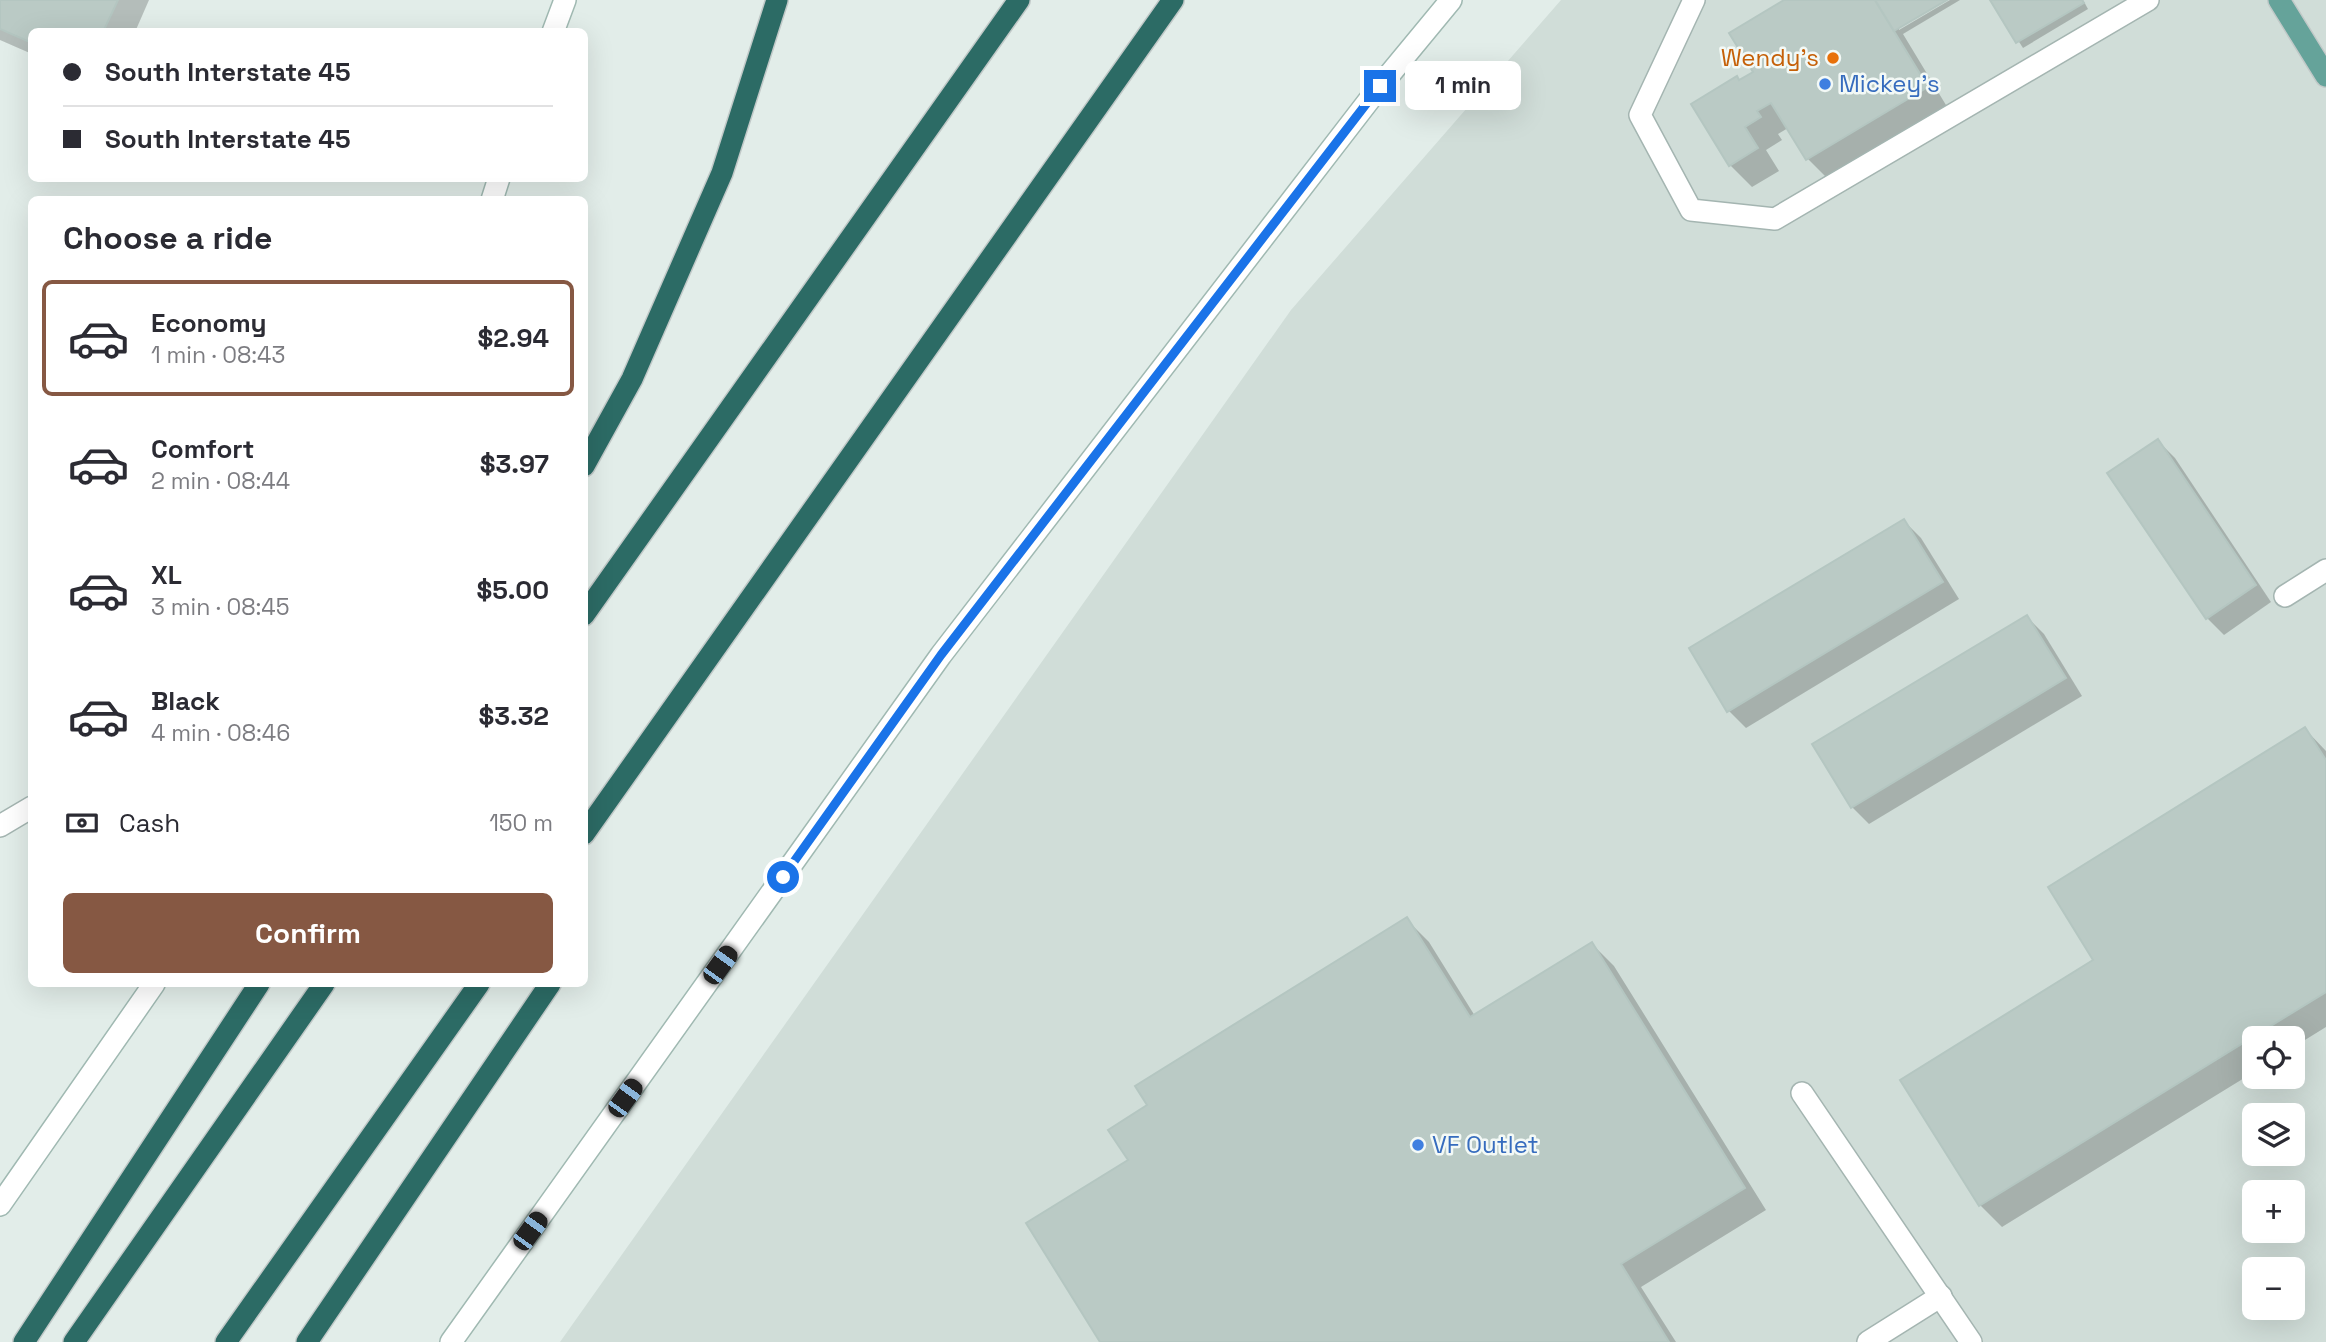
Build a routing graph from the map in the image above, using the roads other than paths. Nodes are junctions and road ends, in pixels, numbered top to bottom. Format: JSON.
{"nodes":[{"id":1,"x":565,"y":0,"type":"edge"},
{"id":2,"x":777,"y":0,"type":"edge"},
{"id":3,"x":1019,"y":0,"type":"edge"},
{"id":4,"x":1173,"y":0,"type":"edge"},
{"id":5,"x":1451,"y":0,"type":"edge"},
{"id":6,"x":1694,"y":0,"type":"edge"},
{"id":7,"x":2148,"y":0,"type":"edge"},
{"id":8,"x":2278,"y":0,"type":"edge"},
{"id":9,"x":554,"y":28,"type":"edge"},
{"id":10,"x":2326,"y":76,"type":"edge"},
{"id":11,"x":588,"y":459,"type":"edge"},
{"id":12,"x":2326,"y":570,"type":"edge"},
{"id":13,"x":2285,"y":596,"type":"dead end"},
{"id":14,"x":588,"y":609,"type":"edge"},
{"id":15,"x":28,"y":809,"type":"edge"},
{"id":16,"x":0,"y":825,"type":"edge"},
{"id":17,"x":588,"y":828,"type":"edge"},
{"id":18,"x":152,"y":987,"type":"edge"},
{"id":19,"x":257,"y":987,"type":"edge"},
{"id":20,"x":322,"y":987,"type":"edge"},
{"id":21,"x":477,"y":987,"type":"edge"},
{"id":22,"x":548,"y":987,"type":"edge"},
{"id":23,"x":1802,"y":1093,"type":"dead end"},
{"id":24,"x":0,"y":1205,"type":"edge"},
{"id":25,"x":1941,"y":1296,"type":"junction"},
{"id":26,"x":24,"y":1342,"type":"edge"},
{"id":27,"x":74,"y":1342,"type":"edge"},
{"id":28,"x":226,"y":1342,"type":"edge"},
{"id":29,"x":307,"y":1342,"type":"edge"},
{"id":30,"x":451,"y":1342,"type":"edge"},
{"id":31,"x":1868,"y":1342,"type":"edge"},
{"id":32,"x":1971,"y":1342,"type":"edge"}],
"edges":[{"from":1,"to":9,"type":"main road"},
{"from":2,"to":11,"type":"highway"},
{"from":3,"to":14,"type":"highway"},
{"from":4,"to":17,"type":"highway"},
{"from":5,"to":30,"type":"main road"},
{"from":6,"to":7,"type":"main road"},
{"from":8,"to":10,"type":"main road"},
{"from":12,"to":13,"type":"main road"},
{"from":15,"to":16,"type":"main road"},
{"from":18,"to":24,"type":"main road"},
{"from":19,"to":26,"type":"highway"},
{"from":20,"to":27,"type":"highway"},
{"from":21,"to":28,"type":"highway"},
{"from":22,"to":29,"type":"highway"},
{"from":23,"to":25,"type":"main road"},
{"from":25,"to":31,"type":"main road"},
{"from":25,"to":32,"type":"main road"}]}
